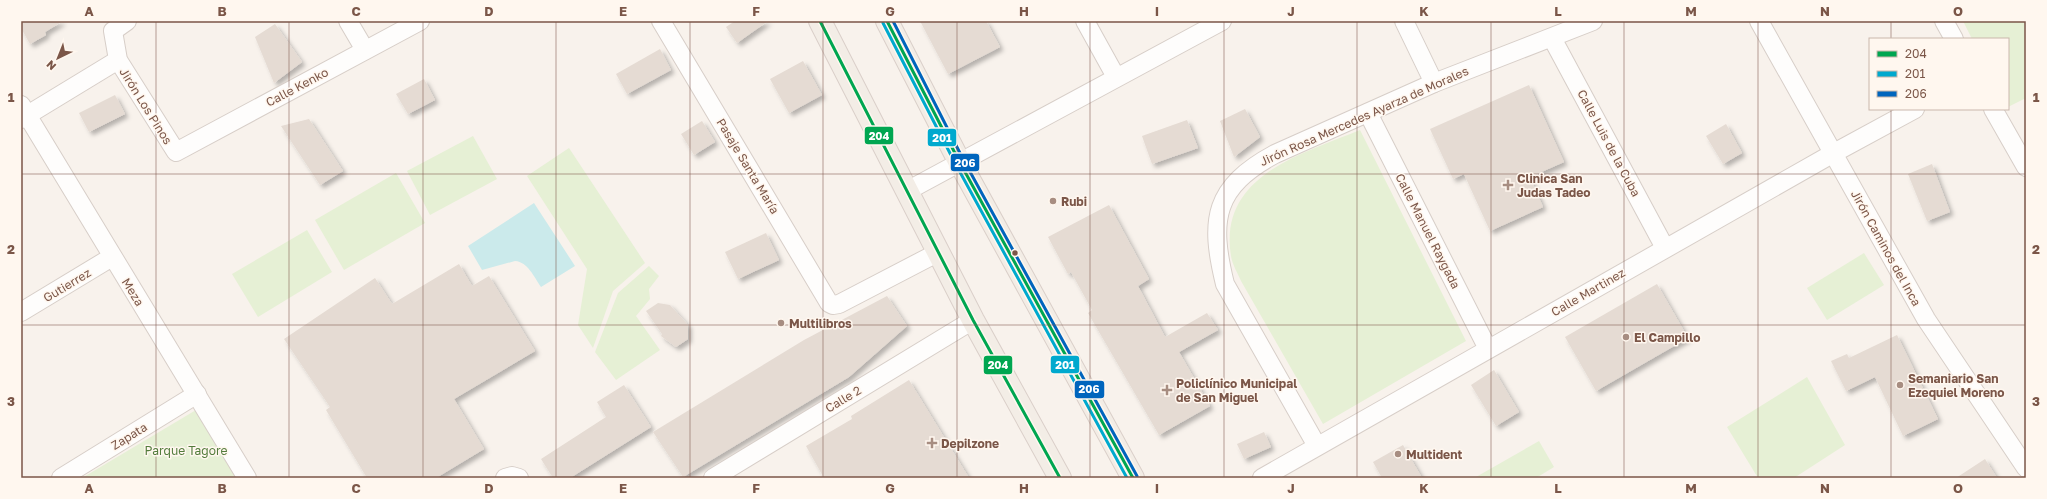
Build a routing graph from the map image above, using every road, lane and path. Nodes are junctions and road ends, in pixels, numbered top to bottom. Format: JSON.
{"nodes":[{"id":1,"x":127,"y":21,"type":"edge"},
{"id":2,"x":348,"y":21,"type":"edge"},
{"id":3,"x":420,"y":21,"type":"edge"},
{"id":4,"x":661,"y":21,"type":"edge"},
{"id":5,"x":820,"y":21,"type":"edge"},
{"id":6,"x":887,"y":21,"type":"edge"},
{"id":7,"x":1086,"y":21,"type":"edge"},
{"id":8,"x":1222,"y":21,"type":"edge"},
{"id":9,"x":1404,"y":21,"type":"edge"},
{"id":10,"x":1593,"y":21,"type":"edge"},
{"id":11,"x":1759,"y":21,"type":"edge"},
{"id":12,"x":1944,"y":21,"type":"edge"},
{"id":13,"x":1552,"y":38,"type":"junction"},
{"id":14,"x":1953,"y":38,"type":"edge"},
{"id":15,"x":365,"y":50,"type":"junction"},
{"id":16,"x":118,"y":60,"type":"junction"},
{"id":17,"x":1116,"y":77,"type":"junction"},
{"id":18,"x":1434,"y":83,"type":"junction"},
{"id":19,"x":1913,"y":110,"type":"edge"},
{"id":20,"x":1994,"y":110,"type":"edge"},
{"id":21,"x":23,"y":113,"type":"edge"},
{"id":22,"x":1368,"y":113,"type":"junction"},
{"id":23,"x":175,"y":152,"type":"joint"},
{"id":24,"x":1832,"y":154,"type":"junction"},
{"id":25,"x":959,"y":161,"type":"junction"},
{"id":26,"x":2026,"y":166,"type":"edge"},
{"id":27,"x":907,"y":190,"type":"junction"},
{"id":28,"x":1665,"y":248,"type":"junction"},
{"id":29,"x":939,"y":252,"type":"junction"},
{"id":30,"x":112,"y":257,"type":"junction"},
{"id":31,"x":21,"y":312,"type":"edge"},
{"id":32,"x":973,"y":320,"type":"junction"},
{"id":33,"x":1488,"y":349,"type":"junction"},
{"id":34,"x":197,"y":394,"type":"junction"},
{"id":35,"x":1317,"y":446,"type":"junction"},
{"id":36,"x":2026,"y":468,"type":"edge"},
{"id":37,"x":61,"y":478,"type":"edge"},
{"id":38,"x":248,"y":478,"type":"edge"},
{"id":39,"x":505,"y":478,"type":"edge"},
{"id":40,"x":519,"y":478,"type":"edge"},
{"id":41,"x":713,"y":478,"type":"edge"},
{"id":42,"x":1060,"y":478,"type":"edge"},
{"id":43,"x":1133,"y":478,"type":"edge"},
{"id":44,"x":1262,"y":478,"type":"edge"}],
"edges":[{"from":1,"to":16,"type":"street"},
{"from":2,"to":15,"type":"street"},
{"from":3,"to":15,"type":"street","name":"Calle Kenko"},
{"from":4,"to":29,"type":"street","name":"Pasaje Santa María"},
{"from":5,"to":27,"type":"main road"},
{"from":6,"to":25,"type":"main road"},
{"from":7,"to":17,"type":"street"},
{"from":8,"to":17,"type":"street"},
{"from":9,"to":18,"type":"street"},
{"from":10,"to":13,"type":"street","name":"Jirón Rosa Mercedes Ayarza de Morales"},
{"from":11,"to":24,"type":"street","name":"Jirón Caminos del Inca"},
{"from":12,"to":14,"type":"street"},
{"from":13,"to":18,"type":"street","name":"Jirón Rosa Mercedes Ayarza de Morales"},
{"from":13,"to":28,"type":"street","name":"Calle Luis de la Cuba"},
{"from":15,"to":23,"type":"street","name":"Calle Kenko"},
{"from":16,"to":21,"type":"street"},
{"from":16,"to":23,"type":"street","name":"Jirón Los Pinos"},
{"from":17,"to":25,"type":"street"},
{"from":18,"to":22,"type":"street","name":"Jirón Rosa Mercedes Ayarza de Morales"},
{"from":19,"to":24,"type":"street","name":"Calle Martinez"},
{"from":20,"to":26,"type":"street"},
{"from":21,"to":30,"type":"street","name":"Meza"},
{"from":22,"to":33,"type":"street","name":"Calle Manuel Raygada"},
{"from":22,"to":35,"type":"street","name":"Jirón Rosa Mercedes Ayarza de Morales"},
{"from":24,"to":28,"type":"street","name":"Calle Martinez"},
{"from":24,"to":36,"type":"street","name":"Jirón Caminos del Inca"},
{"from":25,"to":27,"type":"street"},
{"from":25,"to":43,"type":"main road"},
{"from":27,"to":29,"type":"main road"},
{"from":28,"to":33,"type":"street","name":"Calle Martinez"},
{"from":29,"to":32,"type":"main road"},
{"from":30,"to":31,"type":"street","name":"Gutierrez"},
{"from":30,"to":34,"type":"street","name":"Meza"},
{"from":32,"to":41,"type":"street","name":"Calle 2"},
{"from":32,"to":42,"type":"main road"},
{"from":33,"to":35,"type":"street","name":"Calle Martinez"},
{"from":34,"to":37,"type":"street","name":"Zapata"},
{"from":34,"to":38,"type":"street","name":"Meza"},
{"from":35,"to":44,"type":"street","name":"Calle Martinez"},
{"from":39,"to":40,"type":"street"}]}
